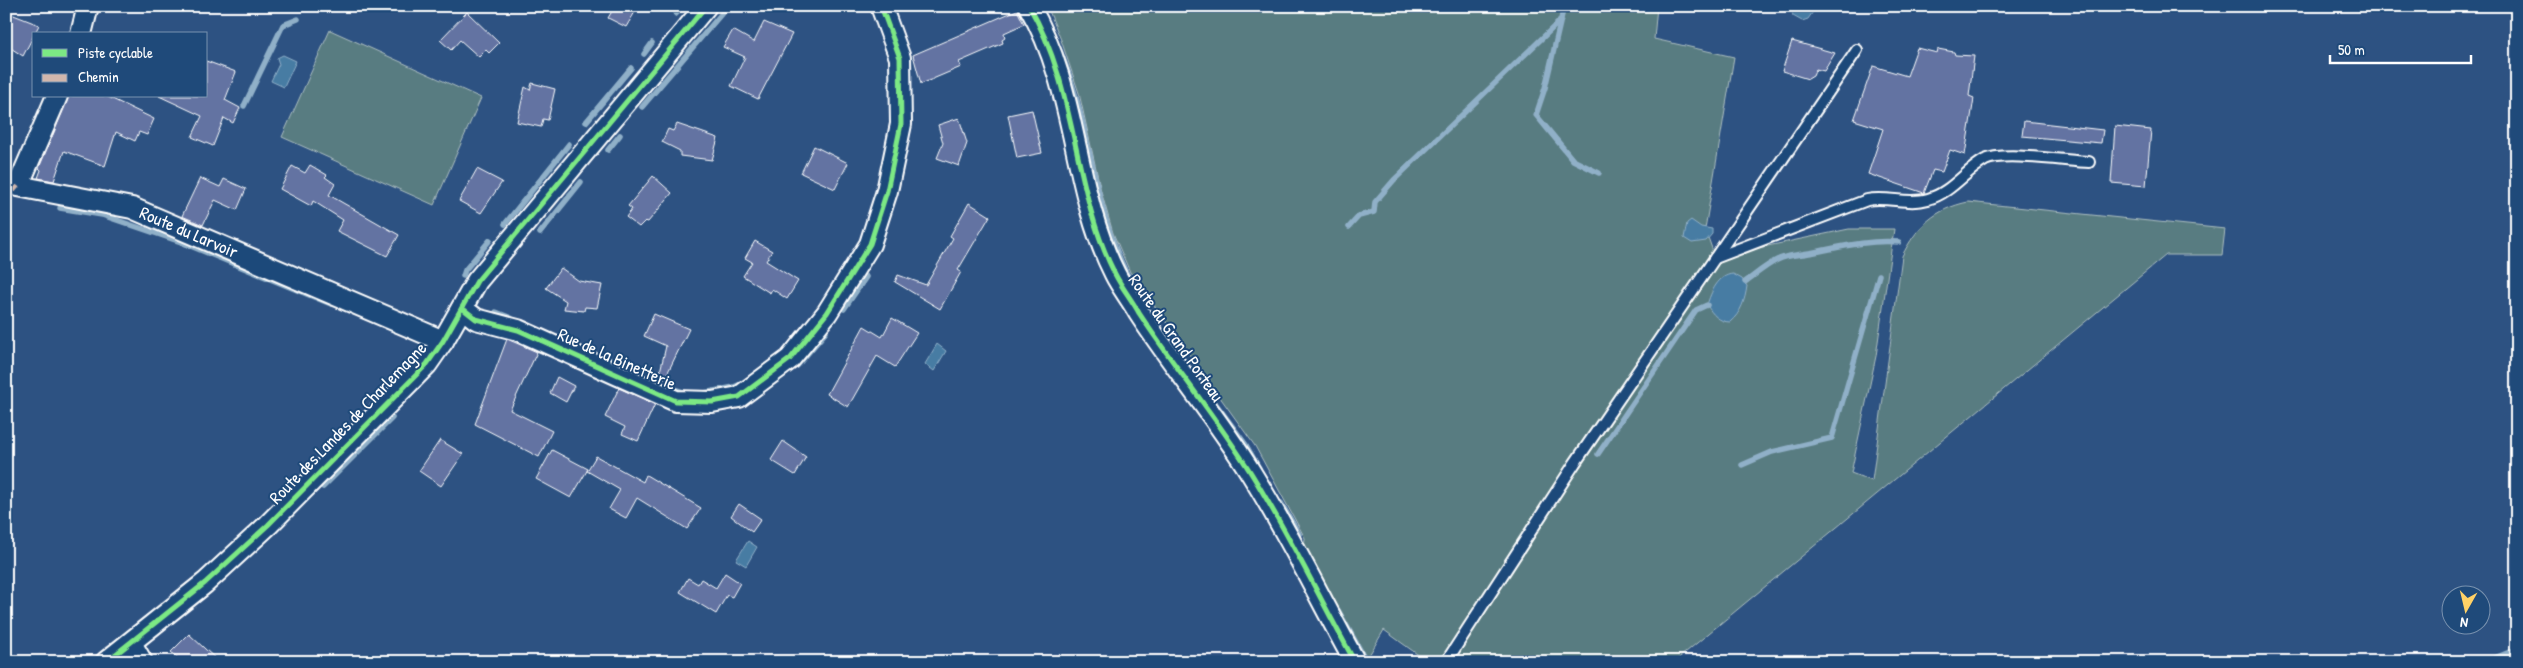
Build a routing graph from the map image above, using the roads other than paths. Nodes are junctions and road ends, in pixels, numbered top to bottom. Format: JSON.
{"nodes":[{"id":1,"x":88,"y":6,"type":"edge"},
{"id":2,"x":706,"y":6,"type":"edge"},
{"id":3,"x":881,"y":6,"type":"edge"},
{"id":4,"x":1029,"y":6,"type":"edge"},
{"id":5,"x":82,"y":32,"type":"edge"},
{"id":6,"x":1857,"y":50,"type":"dead end"},
{"id":7,"x":56,"y":98,"type":"edge"},
{"id":8,"x":2089,"y":162,"type":"dead end"},
{"id":9,"x":1715,"y":258,"type":"junction"},
{"id":10,"x":462,"y":308,"type":"junction"},
{"id":11,"x":443,"y":341,"type":"junction"},
{"id":12,"x":131,"y":643,"type":"junction"},
{"id":13,"x":106,"y":662,"type":"edge"},
{"id":14,"x":142,"y":662,"type":"edge"},
{"id":15,"x":1355,"y":662,"type":"edge"},
{"id":16,"x":1446,"y":662,"type":"edge"}],
"edges":[{"from":1,"to":5,"type":"street"},
{"from":2,"to":10,"type":"street","name":"Route des Landes de Charlemagne"},
{"from":3,"to":10,"type":"street","name":"Rue de la Binetterie"},
{"from":4,"to":15,"type":"street","name":"Route du Grand Porteau"},
{"from":6,"to":9,"type":"lane"},
{"from":7,"to":11,"type":"street","name":"Route du Larvoir"},
{"from":8,"to":9,"type":"lane"},
{"from":9,"to":16,"type":"lane"},
{"from":10,"to":11,"type":"street","name":"Route des Landes de Charlemagne"},
{"from":11,"to":12,"type":"street","name":"Route des Landes de Charlemagne"},
{"from":12,"to":13,"type":"street","name":"Route des Landes de Charlemagne"},
{"from":12,"to":14,"type":"street"}]}
